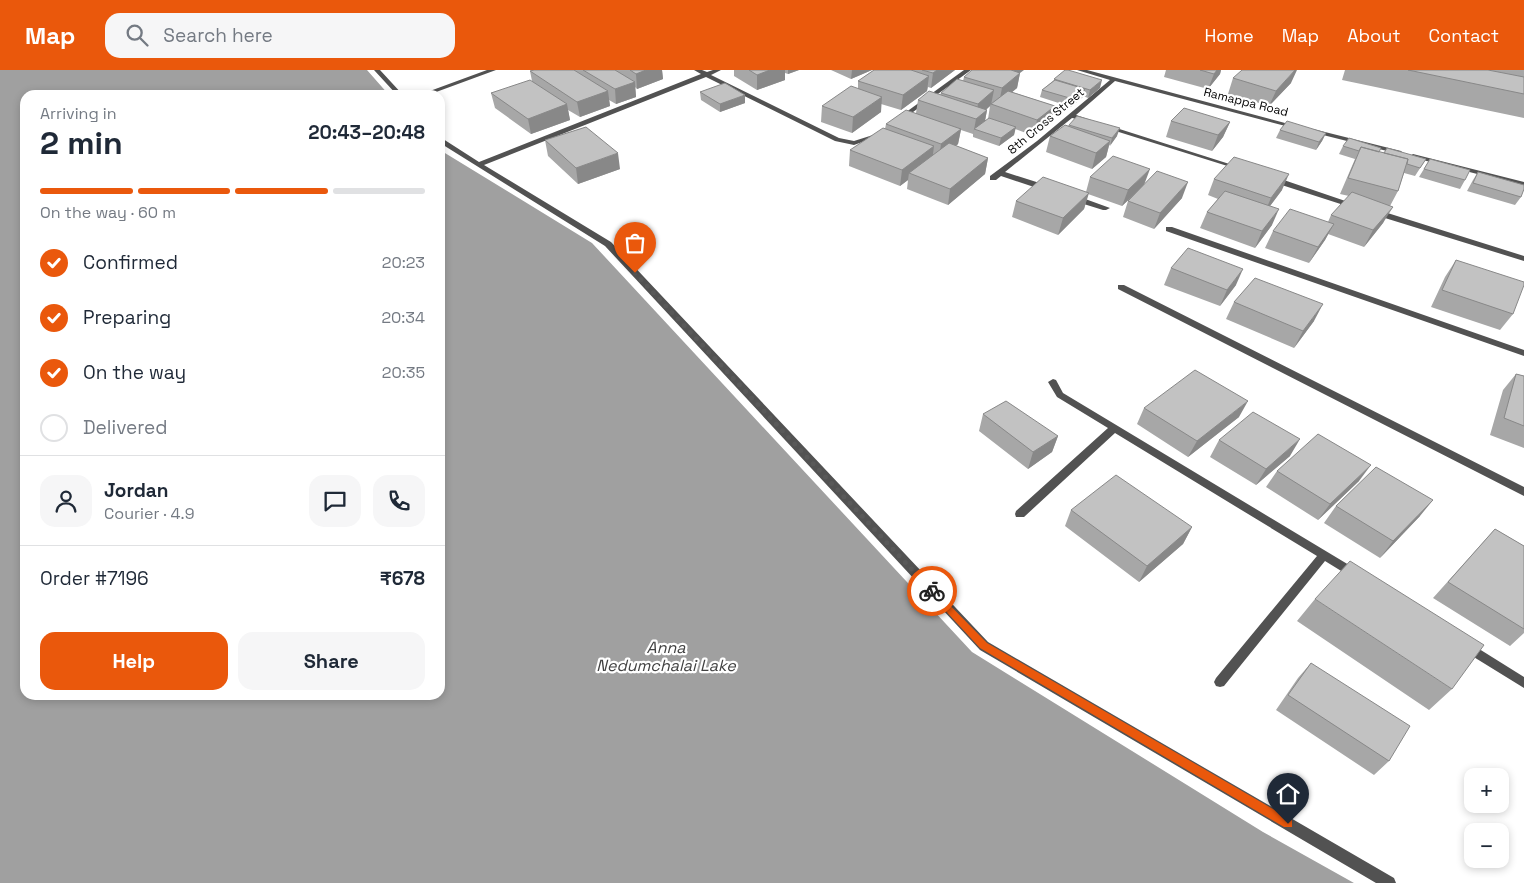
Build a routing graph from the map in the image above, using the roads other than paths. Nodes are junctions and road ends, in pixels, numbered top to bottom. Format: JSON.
{"nodes":[{"id":1,"x":377,"y":70,"type":"edge"},
{"id":2,"x":493,"y":70,"type":"edge"},
{"id":3,"x":697,"y":70,"type":"edge"},
{"id":4,"x":718,"y":70,"type":"edge"},
{"id":5,"x":968,"y":70,"type":"edge"},
{"id":6,"x":1080,"y":70,"type":"edge"},
{"id":7,"x":706,"y":75,"type":"junction"},
{"id":8,"x":1113,"y":80,"type":"junction"},
{"id":9,"x":395,"y":90,"type":"edge"},
{"id":10,"x":436,"y":90,"type":"edge"},
{"id":11,"x":1070,"y":115,"type":"junction"},
{"id":12,"x":894,"y":123,"type":"edge"},
{"id":13,"x":877,"y":134,"type":"edge"},
{"id":14,"x":445,"y":144,"type":"edge"},
{"id":15,"x":479,"y":165,"type":"junction"},
{"id":16,"x":1249,"y":172,"type":"edge"},
{"id":17,"x":1000,"y":173,"type":"junction"},
{"id":18,"x":993,"y":178,"type":"dead end"},
{"id":19,"x":1268,"y":178,"type":"edge"},
{"id":20,"x":1524,"y":184,"type":"edge"},
{"id":21,"x":1053,"y":191,"type":"edge"},
{"id":22,"x":1062,"y":194,"type":"edge"},
{"id":23,"x":1362,"y":207,"type":"edge"},
{"id":24,"x":1106,"y":208,"type":"dead end"},
{"id":25,"x":1371,"y":210,"type":"edge"},
{"id":26,"x":1169,"y":229,"type":"dead end"},
{"id":27,"x":1524,"y":259,"type":"edge"},
{"id":28,"x":1122,"y":287,"type":"dead end"},
{"id":29,"x":1524,"y":353,"type":"edge"},
{"id":30,"x":1053,"y":382,"type":"dead end"},
{"id":31,"x":1114,"y":428,"type":"junction"},
{"id":32,"x":1524,"y":492,"type":"edge"},
{"id":33,"x":1020,"y":514,"type":"dead end"},
{"id":34,"x":1324,"y":555,"type":"junction"},
{"id":35,"x":1365,"y":581,"type":"edge"},
{"id":36,"x":1457,"y":640,"type":"edge"},
{"id":37,"x":1220,"y":682,"type":"dead end"},
{"id":38,"x":1524,"y":683,"type":"edge"},
{"id":39,"x":1389,"y":883,"type":"edge"}],
"edges":[{"from":1,"to":9,"type":"street"},
{"from":2,"to":10,"type":"street"},
{"from":3,"to":7,"type":"street"},
{"from":4,"to":7,"type":"street"},
{"from":5,"to":12,"type":"street"},
{"from":6,"to":8,"type":"street","name":"Ramappa Road"},
{"from":7,"to":13,"type":"street"},
{"from":7,"to":15,"type":"street"},
{"from":8,"to":11,"type":"street","name":"8th Cross Street"},
{"from":8,"to":20,"type":"street","name":"Ramappa Road"},
{"from":11,"to":16,"type":"street"},
{"from":11,"to":17,"type":"street","name":"8th Cross Street"},
{"from":14,"to":15,"type":"street"},
{"from":15,"to":39,"type":"street"},
{"from":17,"to":18,"type":"street","name":"8th Cross Street"},
{"from":17,"to":21,"type":"street"},
{"from":19,"to":23,"type":"street"},
{"from":22,"to":24,"type":"street"},
{"from":25,"to":27,"type":"street"},
{"from":26,"to":29,"type":"street"},
{"from":28,"to":32,"type":"street"},
{"from":30,"to":31,"type":"street"},
{"from":31,"to":33,"type":"street"},
{"from":31,"to":34,"type":"street"},
{"from":34,"to":35,"type":"street"},
{"from":34,"to":37,"type":"street"},
{"from":36,"to":38,"type":"street"}]}
